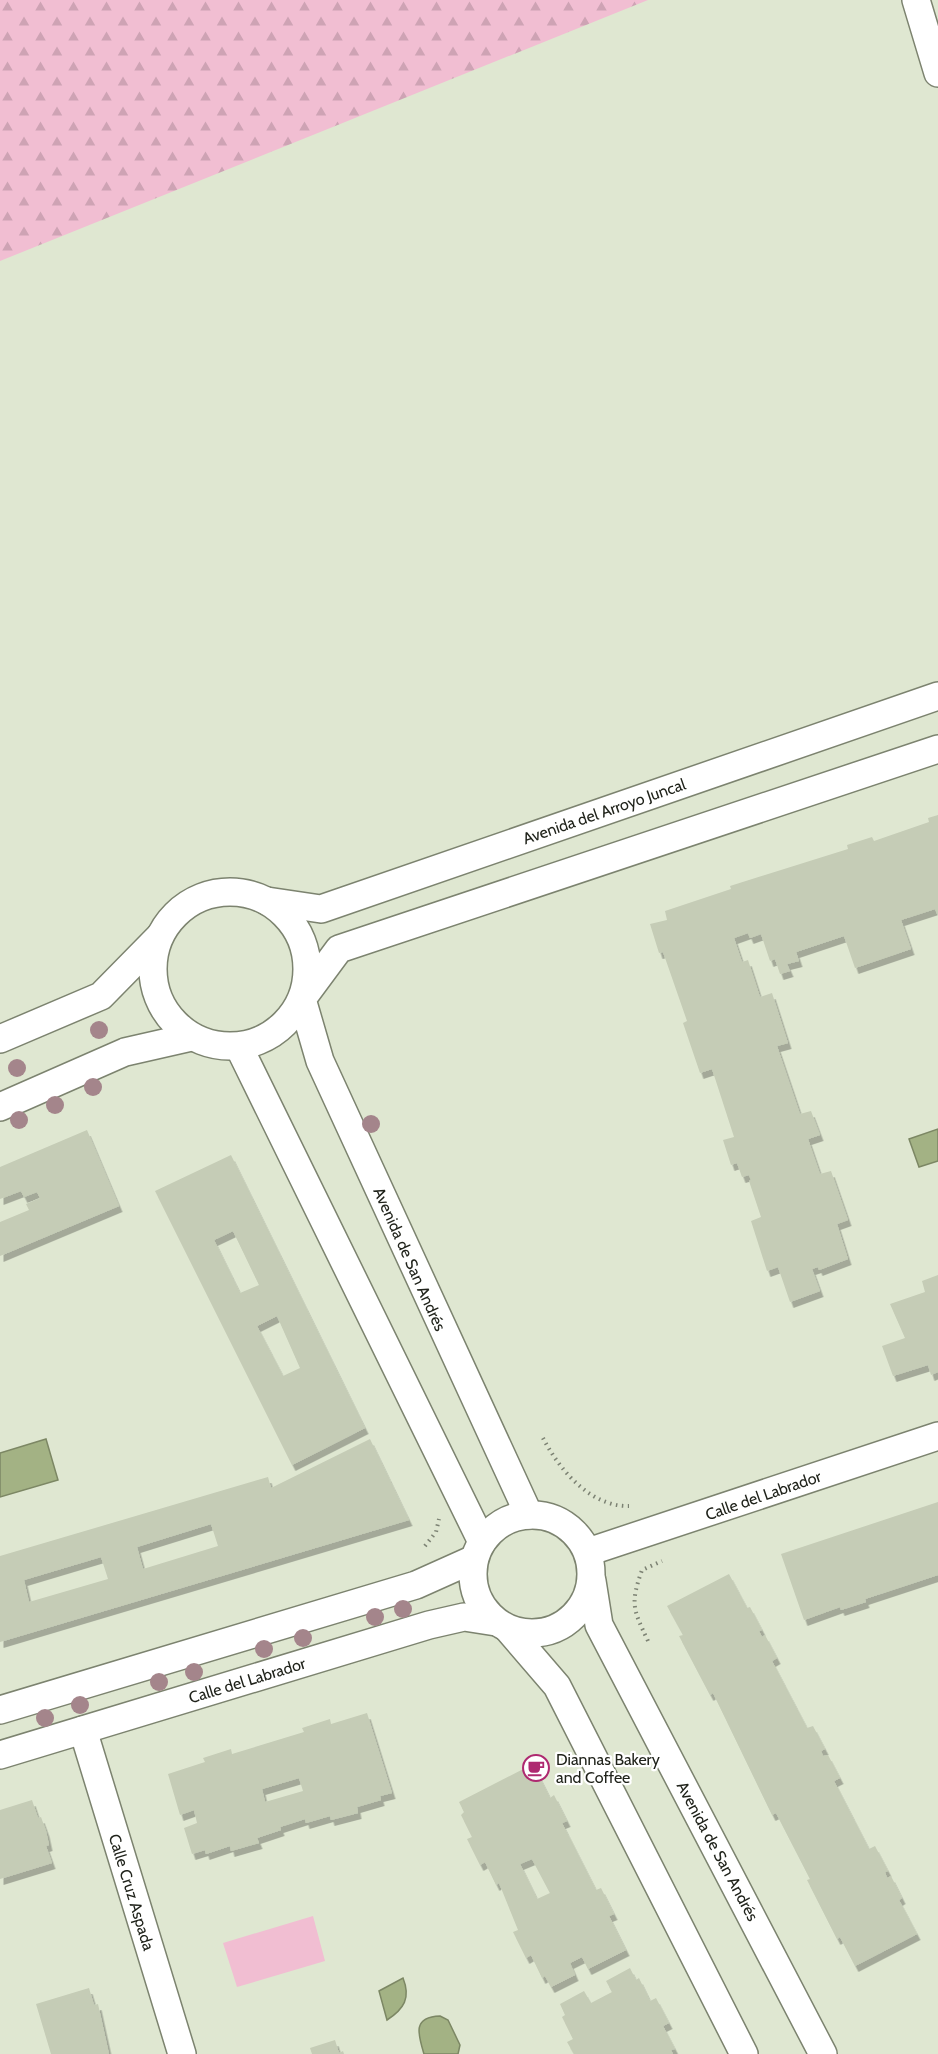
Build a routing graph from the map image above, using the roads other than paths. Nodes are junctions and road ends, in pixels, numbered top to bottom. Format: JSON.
{"nodes":[{"id":1,"x":916,"y":0,"type":"edge"},
{"id":2,"x":938,"y":73,"type":"edge"},
{"id":3,"x":938,"y":696,"type":"edge"},
{"id":4,"x":938,"y":749,"type":"edge"},
{"id":5,"x":267,"y":901,"type":"junction"},
{"id":6,"x":159,"y":937,"type":"junction"},
{"id":7,"x":302,"y":999,"type":"junction"},
{"id":8,"x":191,"y":1036,"type":"junction"},
{"id":9,"x":0,"y":1039,"type":"edge"},
{"id":10,"x":239,"y":1047,"type":"junction"},
{"id":11,"x":0,"y":1107,"type":"edge"},
{"id":12,"x":938,"y":1436,"type":"edge"},
{"id":13,"x":529,"y":1515,"type":"junction"},
{"id":14,"x":478,"y":1550,"type":"junction"},
{"id":15,"x":588,"y":1552,"type":"junction"},
{"id":16,"x":592,"y":1581,"type":"junction"},
{"id":17,"x":502,"y":1625,"type":"junction"},
{"id":18,"x":0,"y":1710,"type":"edge"},
{"id":19,"x":83,"y":1730,"type":"junction"},
{"id":20,"x":0,"y":1755,"type":"edge"},
{"id":21,"x":182,"y":2054,"type":"edge"},
{"id":22,"x":744,"y":2054,"type":"edge"},
{"id":23,"x":823,"y":2054,"type":"edge"}],
"edges":[{"from":1,"to":2,"type":"street"},
{"from":3,"to":5,"type":"street","name":"Avenida del Arroyo Juncal"},
{"from":4,"to":7,"type":"street"},
{"from":5,"to":6,"type":"street"},
{"from":5,"to":7,"type":"street"},
{"from":6,"to":8,"type":"street"},
{"from":6,"to":9,"type":"street"},
{"from":7,"to":10,"type":"street"},
{"from":7,"to":13,"type":"street","name":"Avenida de San Andrés"},
{"from":8,"to":10,"type":"street"},
{"from":8,"to":11,"type":"street"},
{"from":10,"to":14,"type":"street"},
{"from":12,"to":15,"type":"street","name":"Calle del Labrador"},
{"from":13,"to":14,"type":"street"},
{"from":13,"to":15,"type":"street"},
{"from":14,"to":17,"type":"street"},
{"from":14,"to":18,"type":"street"},
{"from":15,"to":16,"type":"street"},
{"from":16,"to":17,"type":"street"},
{"from":16,"to":23,"type":"street","name":"Avenida de San Andrés"},
{"from":17,"to":19,"type":"street","name":"Calle del Labrador"},
{"from":17,"to":22,"type":"street"},
{"from":19,"to":20,"type":"street","name":"Calle del Labrador"},
{"from":19,"to":21,"type":"street","name":"Calle Cruz Aspada"}]}
